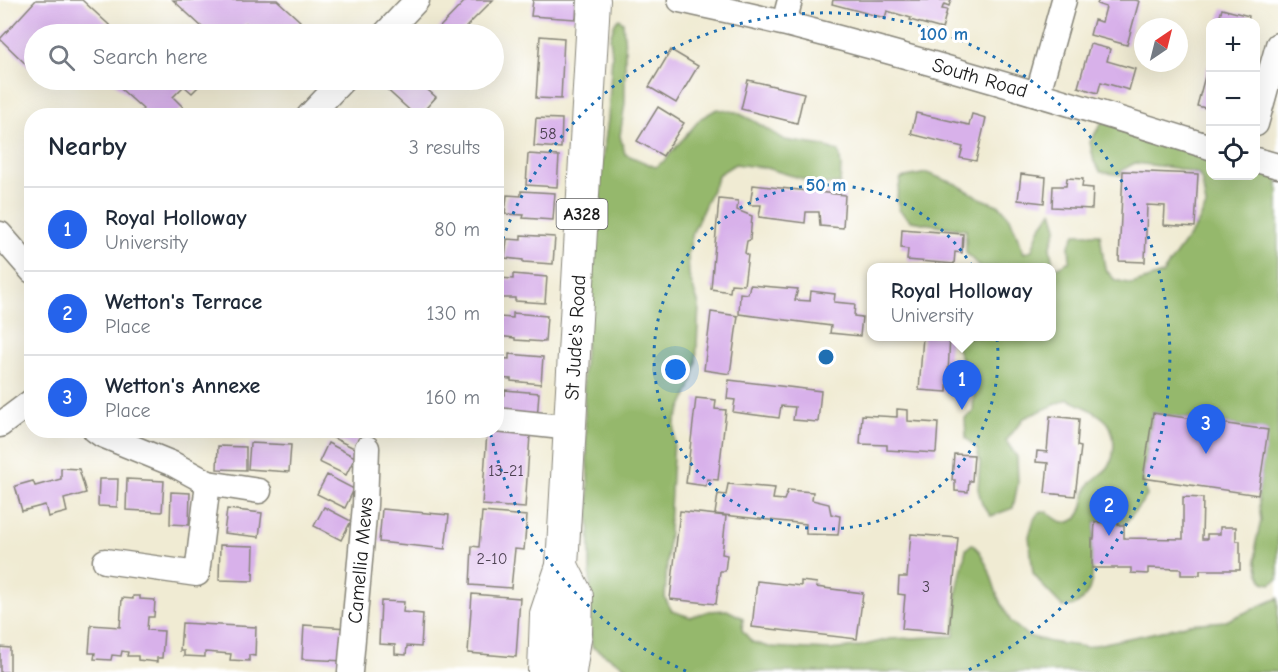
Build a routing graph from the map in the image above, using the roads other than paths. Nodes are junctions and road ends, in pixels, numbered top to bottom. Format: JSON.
{"nodes":[{"id":1,"x":417,"y":0,"type":"edge"},
{"id":2,"x":594,"y":0,"type":"edge"},
{"id":3,"x":680,"y":0,"type":"edge"},
{"id":4,"x":790,"y":0,"type":"edge"},
{"id":5,"x":1064,"y":0,"type":"edge"},
{"id":6,"x":784,"y":23,"type":"junction"},
{"id":7,"x":394,"y":24,"type":"edge"},
{"id":8,"x":1278,"y":45,"type":"edge"},
{"id":9,"x":334,"y":90,"type":"edge"},
{"id":10,"x":1038,"y":93,"type":"junction"},
{"id":11,"x":317,"y":108,"type":"edge"},
{"id":12,"x":1260,"y":110,"type":"edge"},
{"id":13,"x":1206,"y":146,"type":"edge"},
{"id":14,"x":1260,"y":161,"type":"edge"},
{"id":15,"x":1278,"y":166,"type":"edge"},
{"id":16,"x":0,"y":234,"type":"edge"},
{"id":17,"x":24,"y":261,"type":"edge"},
{"id":18,"x":24,"y":407,"type":"edge"},
{"id":19,"x":504,"y":421,"type":"edge"},
{"id":20,"x":0,"y":425,"type":"edge"},
{"id":21,"x":571,"y":428,"type":"junction"},
{"id":22,"x":109,"y":438,"type":"edge"},
{"id":23,"x":367,"y":448,"type":"dead end"},
{"id":24,"x":208,"y":483,"type":"junction"},
{"id":25,"x":259,"y":491,"type":"dead end"},
{"id":26,"x":105,"y":561,"type":"dead end"},
{"id":27,"x":562,"y":566,"type":"junction"},
{"id":28,"x":350,"y":672,"type":"edge"},
{"id":29,"x":544,"y":672,"type":"edge"},
{"id":30,"x":570,"y":672,"type":"edge"}],
"edges":[{"from":1,"to":7,"type":"street"},
{"from":2,"to":21,"type":"main road","name":"St Jude's Road","number":"A328"},
{"from":3,"to":6,"type":"street","name":"South Road"},
{"from":4,"to":6,"type":"street"},
{"from":5,"to":10,"type":"street"},
{"from":6,"to":10,"type":"street","name":"South Road"},
{"from":8,"to":12,"type":"street"},
{"from":9,"to":11,"type":"street"},
{"from":10,"to":13,"type":"street","name":"South Road"},
{"from":14,"to":15,"type":"street"},
{"from":16,"to":17,"type":"street"},
{"from":18,"to":20,"type":"street"},
{"from":19,"to":21,"type":"street"},
{"from":21,"to":27,"type":"main road","name":"St Jude's Road","number":"A328"},
{"from":22,"to":24,"type":"street"},
{"from":23,"to":28,"type":"street","name":"Camellia Mews"},
{"from":24,"to":25,"type":"street"},
{"from":24,"to":26,"type":"street"},
{"from":27,"to":29,"type":"main road","name":"St Jude's Road"},
{"from":27,"to":30,"type":"main road"}]}
